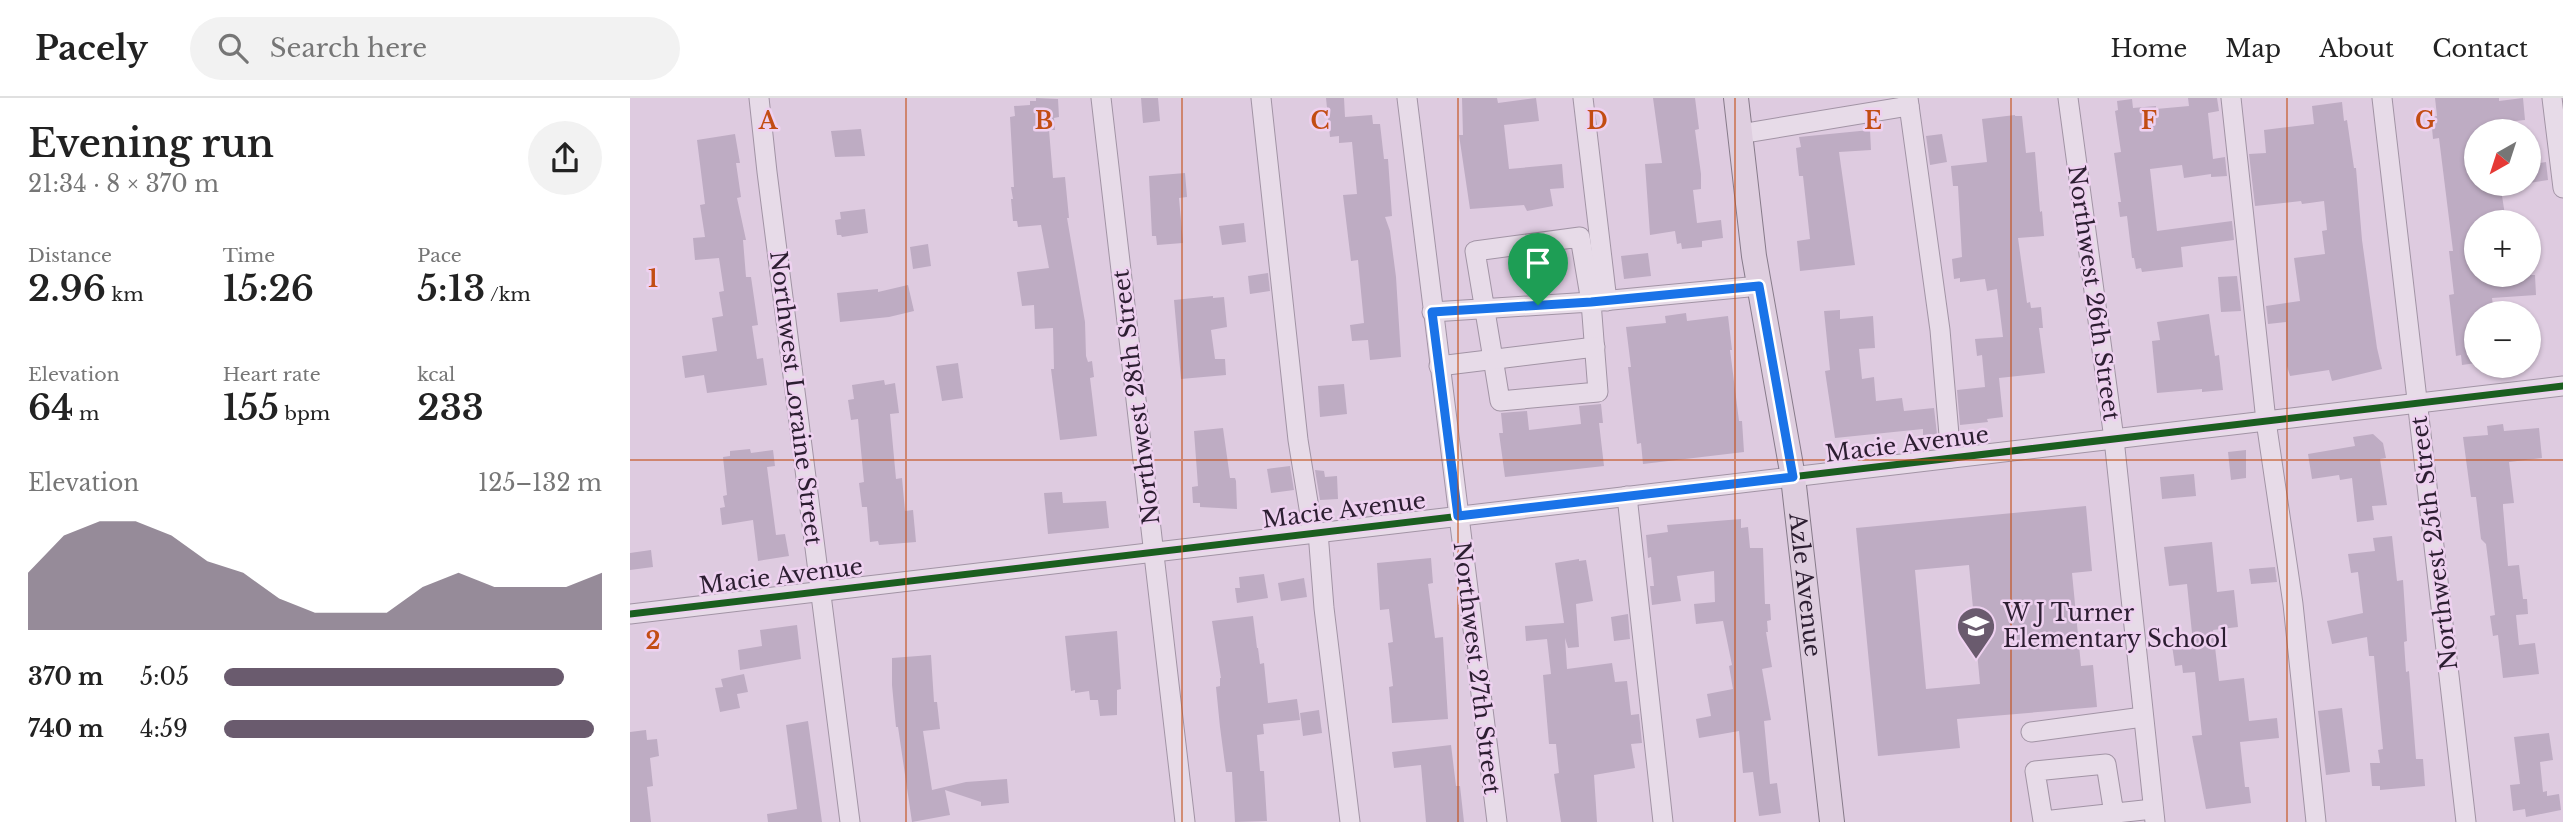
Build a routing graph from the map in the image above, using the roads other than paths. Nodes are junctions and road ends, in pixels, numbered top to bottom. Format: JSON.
{"nodes":[{"id":1,"x":759,"y":98,"type":"edge"},
{"id":2,"x":1101,"y":98,"type":"edge"},
{"id":3,"x":1261,"y":98,"type":"edge"},
{"id":4,"x":1407,"y":98,"type":"edge"},
{"id":5,"x":1583,"y":98,"type":"edge"},
{"id":6,"x":1736,"y":98,"type":"edge"},
{"id":7,"x":2068,"y":98,"type":"edge"},
{"id":8,"x":2231,"y":98,"type":"edge"},
{"id":9,"x":2382,"y":98,"type":"edge"},
{"id":10,"x":2552,"y":98,"type":"edge"},
{"id":11,"x":1908,"y":102,"type":"edge"},
{"id":12,"x":1740,"y":134,"type":"junction"},
{"id":13,"x":2563,"y":188,"type":"edge"},
{"id":14,"x":1759,"y":286,"type":"junction"},
{"id":15,"x":1599,"y":301,"type":"junction"},
{"id":16,"x":1485,"y":308,"type":"junction"},
{"id":17,"x":1432,"y":312,"type":"junction"},
{"id":18,"x":1594,"y":347,"type":"junction"},
{"id":19,"x":1493,"y":358,"type":"junction"},
{"id":20,"x":1439,"y":366,"type":"junction"},
{"id":21,"x":2563,"y":386,"type":"edge"},
{"id":22,"x":2417,"y":403,"type":"junction"},
{"id":23,"x":2266,"y":421,"type":"junction"},
{"id":24,"x":2114,"y":439,"type":"junction"},
{"id":25,"x":1951,"y":458,"type":"junction"},
{"id":26,"x":1793,"y":477,"type":"junction"},
{"id":27,"x":1627,"y":496,"type":"junction"},
{"id":28,"x":1458,"y":516,"type":"junction"},
{"id":29,"x":1316,"y":533,"type":"junction"},
{"id":30,"x":1154,"y":552,"type":"junction"},
{"id":31,"x":821,"y":591,"type":"junction"},
{"id":32,"x":630,"y":614,"type":"edge"},
{"id":33,"x":2143,"y":717,"type":"junction"},
{"id":34,"x":2031,"y":732,"type":"dead end"},
{"id":35,"x":2114,"y":814,"type":"junction"},
{"id":36,"x":2154,"y":816,"type":"edge"},
{"id":37,"x":850,"y":822,"type":"edge"},
{"id":38,"x":1185,"y":822,"type":"edge"},
{"id":39,"x":1350,"y":822,"type":"edge"},
{"id":40,"x":1497,"y":822,"type":"edge"},
{"id":41,"x":1663,"y":822,"type":"edge"},
{"id":42,"x":1832,"y":822,"type":"edge"},
{"id":43,"x":2316,"y":822,"type":"edge"},
{"id":44,"x":2466,"y":822,"type":"edge"}],
"edges":[{"from":1,"to":31,"type":"street","name":"Northwest Loraine Street"},
{"from":2,"to":30,"type":"street","name":"Northwest 28th Street"},
{"from":3,"to":29,"type":"street"},
{"from":4,"to":17,"type":"street","name":"Northwest 27th Street"},
{"from":5,"to":15,"type":"street"},
{"from":6,"to":12,"type":"main road","name":"Azle Avenue"},
{"from":7,"to":24,"type":"street","name":"Northwest 26th Street"},
{"from":8,"to":23,"type":"street"},
{"from":9,"to":22,"type":"street","name":"Northwest 25th Street"},
{"from":10,"to":13,"type":"street"},
{"from":11,"to":12,"type":"street"},
{"from":11,"to":25,"type":"street"},
{"from":12,"to":14,"type":"main road","name":"Azle Avenue"},
{"from":14,"to":15,"type":"street"},
{"from":14,"to":26,"type":"main road","name":"Azle Avenue"},
{"from":15,"to":16,"type":"street"},
{"from":15,"to":16,"type":"street"},
{"from":15,"to":18,"type":"street"},
{"from":16,"to":17,"type":"street"},
{"from":16,"to":19,"type":"street"},
{"from":17,"to":20,"type":"street","name":"Northwest 27th Street"},
{"from":18,"to":19,"type":"street"},
{"from":18,"to":19,"type":"street"},
{"from":19,"to":20,"type":"street"},
{"from":20,"to":28,"type":"street","name":"Northwest 27th Street"},
{"from":21,"to":22,"type":"street","name":"Macie Avenue"},
{"from":22,"to":23,"type":"street","name":"Macie Avenue"},
{"from":22,"to":44,"type":"street","name":"Northwest 25th Street"},
{"from":23,"to":24,"type":"street","name":"Macie Avenue"},
{"from":23,"to":43,"type":"street"},
{"from":24,"to":25,"type":"street","name":"Macie Avenue"},
{"from":24,"to":33,"type":"street","name":"Northwest 26th Street"},
{"from":25,"to":26,"type":"street","name":"Macie Avenue"},
{"from":26,"to":27,"type":"street","name":"Macie Avenue"},
{"from":26,"to":42,"type":"main road","name":"Azle Avenue"},
{"from":27,"to":28,"type":"street","name":"Macie Avenue"},
{"from":27,"to":41,"type":"street"},
{"from":28,"to":29,"type":"street","name":"Macie Avenue"},
{"from":28,"to":40,"type":"street","name":"Northwest 27th Street"},
{"from":29,"to":30,"type":"street","name":"Macie Avenue"},
{"from":29,"to":39,"type":"street"},
{"from":30,"to":31,"type":"street","name":"Macie Avenue"},
{"from":30,"to":38,"type":"street","name":"Northwest 28th Street"},
{"from":31,"to":32,"type":"street","name":"Macie Avenue"},
{"from":31,"to":37,"type":"street","name":"Northwest Loraine Street"},
{"from":33,"to":34,"type":"street"},
{"from":33,"to":36,"type":"street","name":"Northwest 26th Street"},
{"from":35,"to":35,"type":"street"},
{"from":35,"to":36,"type":"street"}]}
